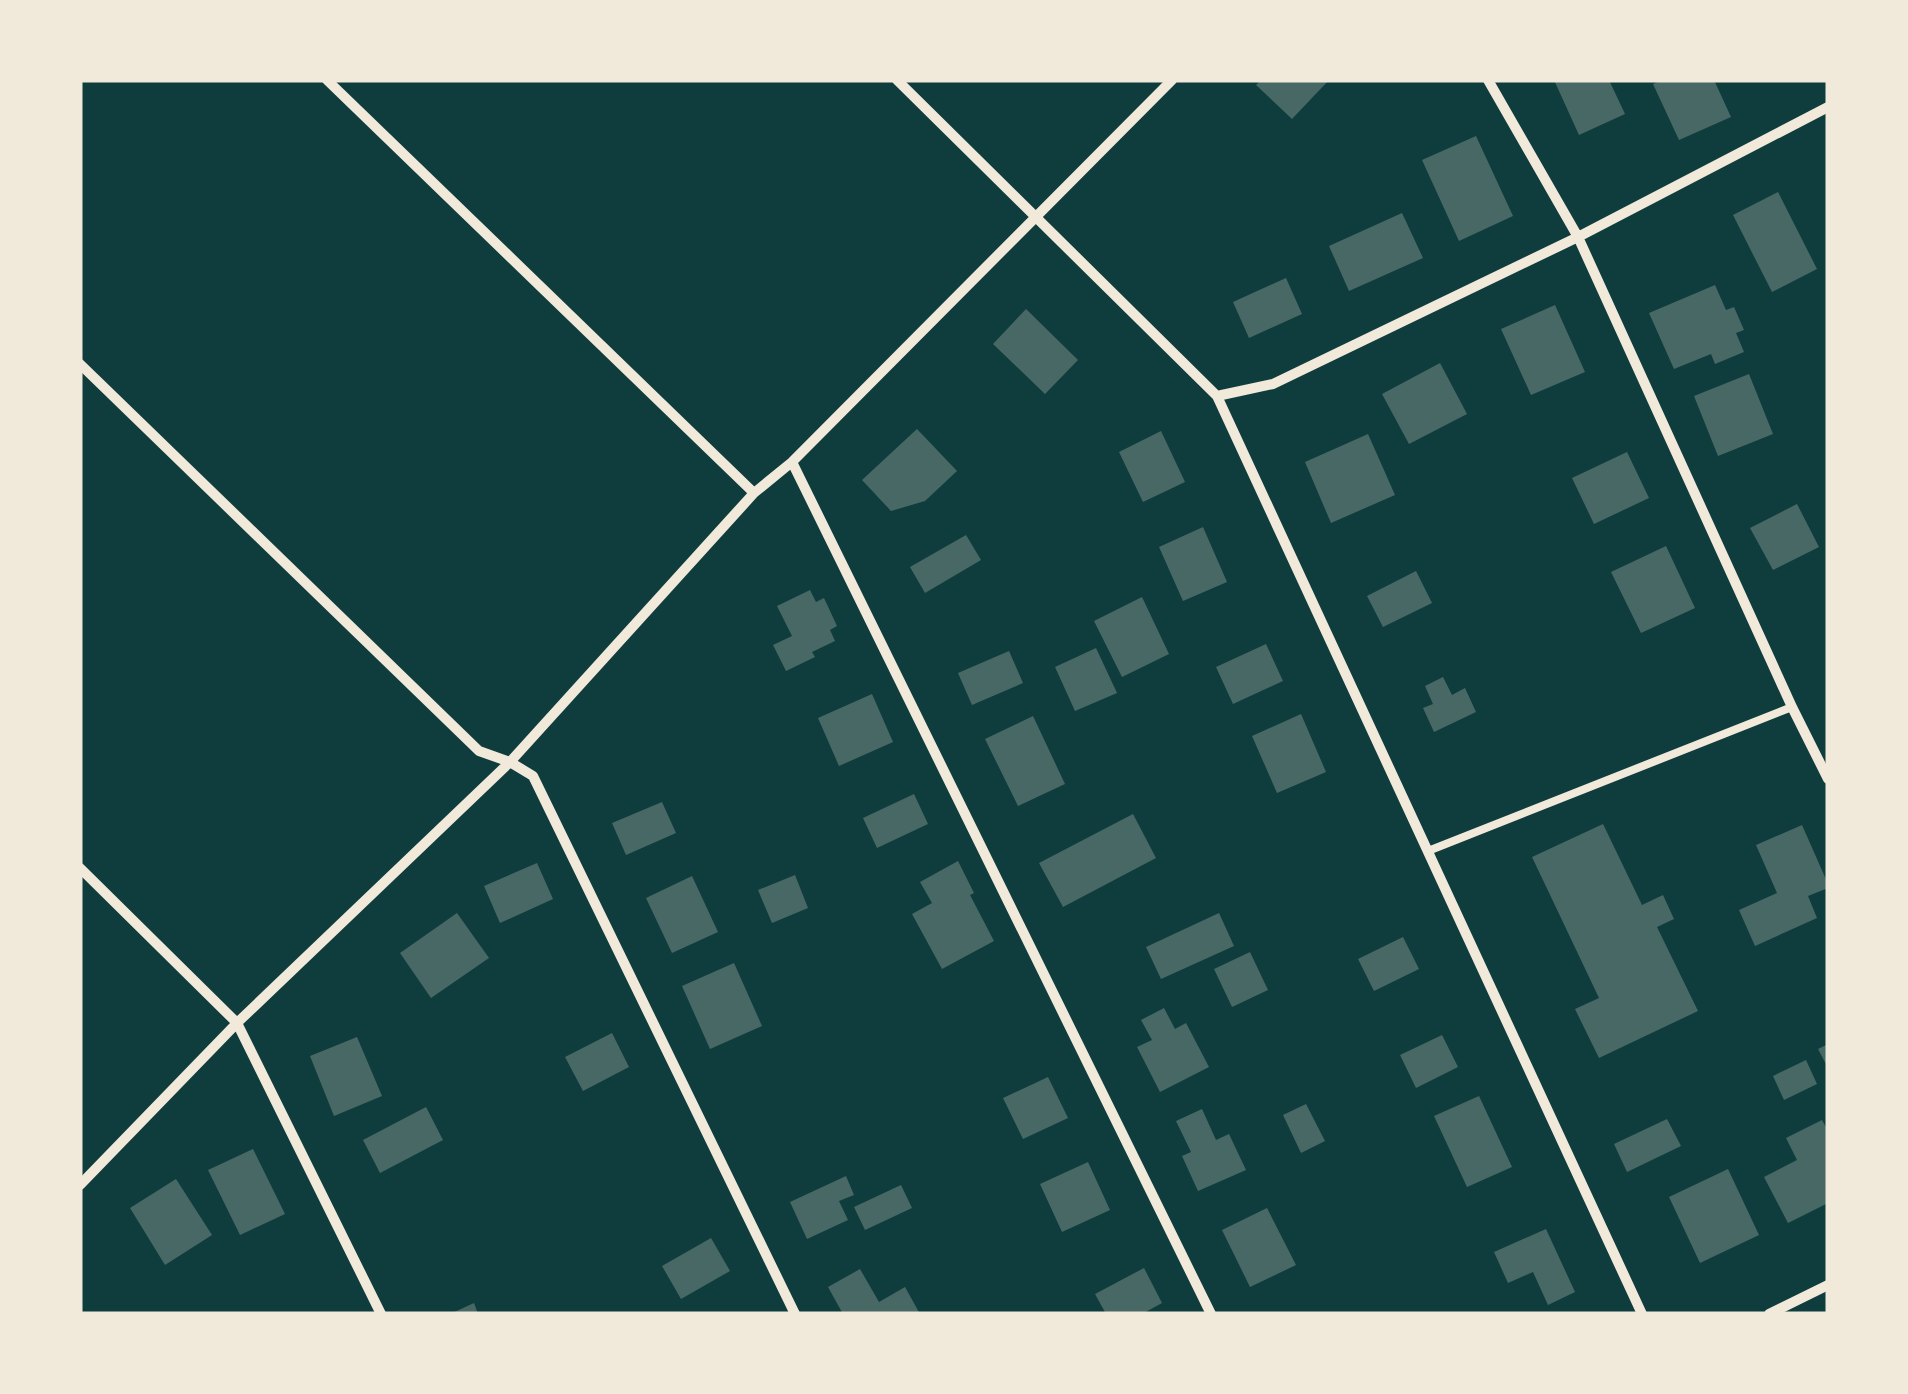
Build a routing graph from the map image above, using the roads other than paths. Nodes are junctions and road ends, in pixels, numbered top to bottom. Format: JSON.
{"nodes":[{"id":1,"x":327,"y":80,"type":"edge"},
{"id":2,"x":897,"y":80,"type":"edge"},
{"id":3,"x":1172,"y":80,"type":"edge"},
{"id":4,"x":1488,"y":80,"type":"edge"},
{"id":5,"x":1828,"y":107,"type":"edge"},
{"id":6,"x":1036,"y":216,"type":"junction"},
{"id":7,"x":1578,"y":236,"type":"junction"},
{"id":8,"x":80,"y":364,"type":"edge"},
{"id":9,"x":1217,"y":396,"type":"junction"},
{"id":10,"x":792,"y":462,"type":"junction"},
{"id":11,"x":754,"y":493,"type":"junction"},
{"id":12,"x":1792,"y":707,"type":"junction"},
{"id":13,"x":510,"y":762,"type":"junction"},
{"id":14,"x":1828,"y":779,"type":"edge"},
{"id":15,"x":1428,"y":850,"type":"junction"},
{"id":16,"x":80,"y":868,"type":"edge"},
{"id":17,"x":237,"y":1023,"type":"junction"},
{"id":18,"x":80,"y":1185,"type":"edge"},
{"id":19,"x":1828,"y":1285,"type":"edge"},
{"id":20,"x":381,"y":1314,"type":"edge"},
{"id":21,"x":795,"y":1314,"type":"edge"},
{"id":22,"x":1212,"y":1314,"type":"edge"},
{"id":23,"x":1642,"y":1314,"type":"edge"},
{"id":24,"x":1769,"y":1314,"type":"edge"}],
"edges":[{"from":1,"to":11,"type":"street"},
{"from":2,"to":6,"type":"street"},
{"from":3,"to":6,"type":"street"},
{"from":4,"to":7,"type":"street"},
{"from":5,"to":7,"type":"street"},
{"from":6,"to":9,"type":"street"},
{"from":6,"to":10,"type":"street"},
{"from":7,"to":9,"type":"street"},
{"from":7,"to":12,"type":"street"},
{"from":8,"to":13,"type":"street"},
{"from":9,"to":15,"type":"street"},
{"from":10,"to":11,"type":"street"},
{"from":10,"to":22,"type":"street"},
{"from":11,"to":13,"type":"street"},
{"from":12,"to":14,"type":"street"},
{"from":12,"to":15,"type":"lane"},
{"from":13,"to":17,"type":"street"},
{"from":13,"to":21,"type":"street"},
{"from":15,"to":23,"type":"street"},
{"from":16,"to":17,"type":"street"},
{"from":17,"to":18,"type":"street"},
{"from":17,"to":20,"type":"street"},
{"from":19,"to":24,"type":"street"}]}
